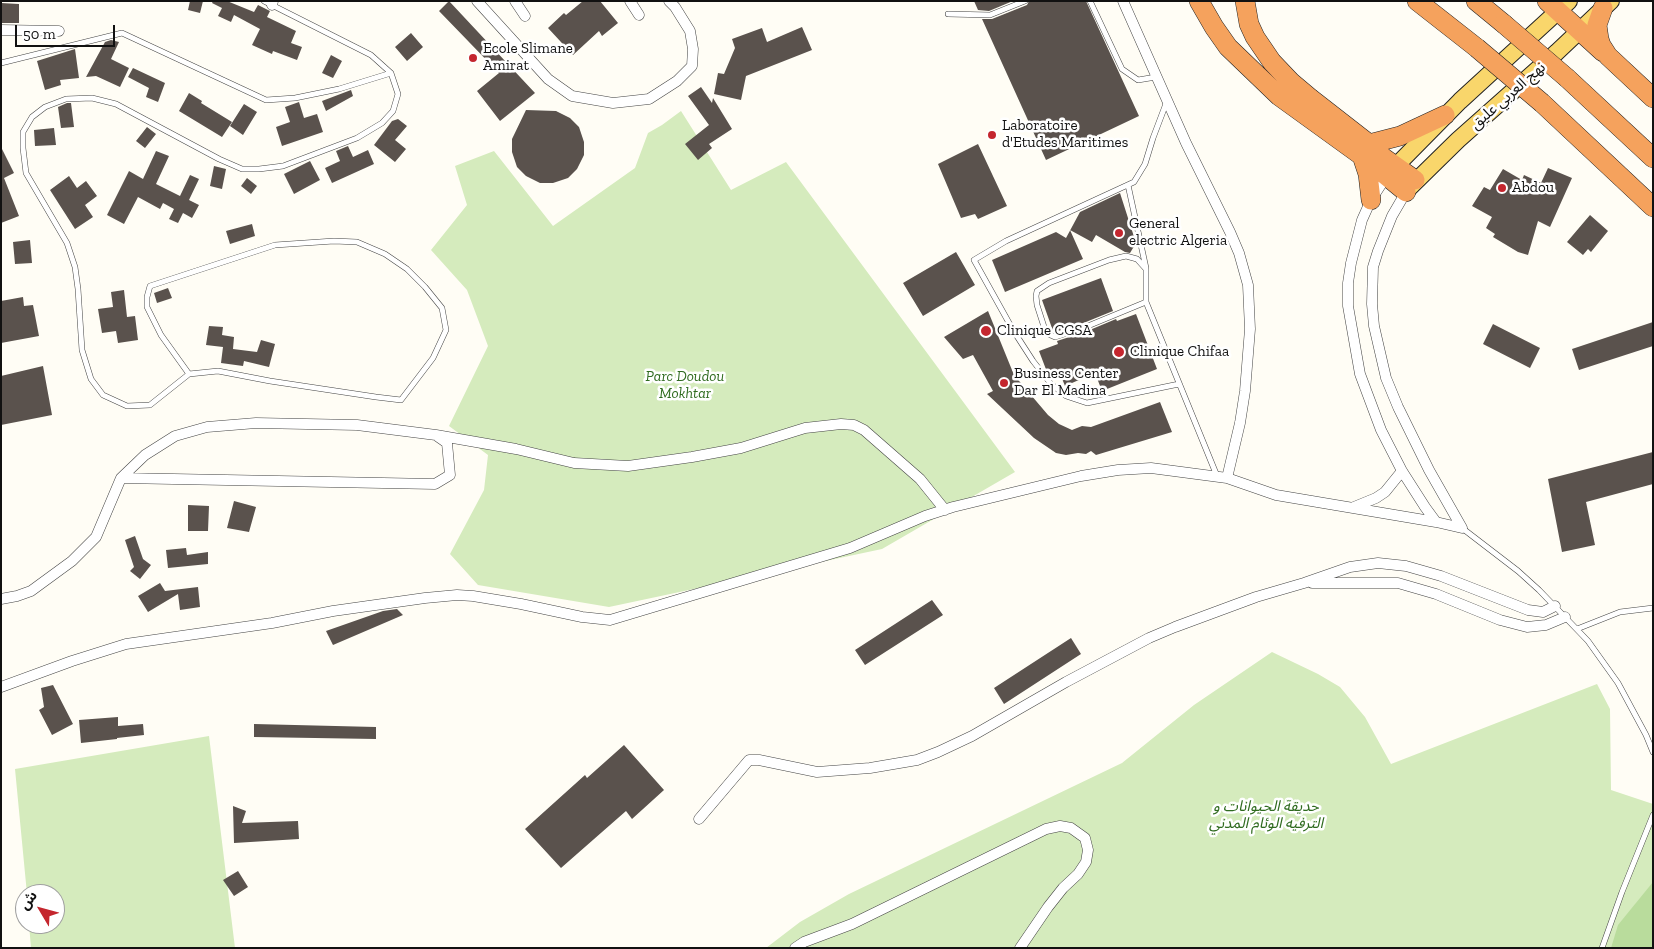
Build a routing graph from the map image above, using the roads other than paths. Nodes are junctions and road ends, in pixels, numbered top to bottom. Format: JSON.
{"nodes":[{"id":1,"x":477,"y":1,"type":"edge"},
{"id":2,"x":514,"y":1,"type":"edge"},
{"id":3,"x":630,"y":1,"type":"edge"},
{"id":4,"x":669,"y":1,"type":"edge"},
{"id":5,"x":1025,"y":1,"type":"edge"},
{"id":6,"x":1090,"y":1,"type":"edge"},
{"id":7,"x":1123,"y":1,"type":"edge"},
{"id":8,"x":1199,"y":1,"type":"edge"},
{"id":9,"x":1245,"y":1,"type":"edge"},
{"id":10,"x":1416,"y":1,"type":"edge"},
{"id":11,"x":1476,"y":1,"type":"edge"},
{"id":12,"x":270,"y":3,"type":"edge"},
{"id":13,"x":1558,"y":5,"type":"edge"},
{"id":14,"x":1607,"y":5,"type":"edge"},
{"id":15,"x":948,"y":14,"type":"dead end"},
{"id":16,"x":639,"y":15,"type":"dead end"},
{"id":17,"x":525,"y":16,"type":"dead end"},
{"id":18,"x":1,"y":30,"type":"edge"},
{"id":19,"x":1580,"y":30,"type":"junction"},
{"id":20,"x":59,"y":31,"type":"dead end"},
{"id":21,"x":1608,"y":56,"type":"junction"},
{"id":22,"x":1,"y":63,"type":"edge"},
{"id":23,"x":391,"y":73,"type":"junction"},
{"id":24,"x":1156,"y":76,"type":"junction"},
{"id":25,"x":1653,"y":98,"type":"edge"},
{"id":26,"x":1167,"y":101,"type":"junction"},
{"id":27,"x":1445,"y":115,"type":"junction"},
{"id":28,"x":1365,"y":150,"type":"junction"},
{"id":29,"x":1653,"y":158,"type":"edge"},
{"id":30,"x":1391,"y":172,"type":"junction"},
{"id":31,"x":1128,"y":185,"type":"junction"},
{"id":32,"x":1410,"y":186,"type":"junction"},
{"id":33,"x":1371,"y":200,"type":"junction"},
{"id":34,"x":1653,"y":207,"type":"edge"},
{"id":35,"x":1146,"y":269,"type":"junction"},
{"id":36,"x":1146,"y":302,"type":"junction"},
{"id":37,"x":189,"y":374,"type":"junction"},
{"id":38,"x":1179,"y":384,"type":"junction"},
{"id":39,"x":436,"y":435,"type":"junction"},
{"id":40,"x":1402,"y":472,"type":"junction"},
{"id":41,"x":121,"y":478,"type":"junction"},
{"id":42,"x":1222,"y":478,"type":"junction"},
{"id":43,"x":1353,"y":507,"type":"junction"},
{"id":44,"x":945,"y":510,"type":"junction"},
{"id":45,"x":1436,"y":522,"type":"junction"},
{"id":46,"x":1462,"y":528,"type":"junction"},
{"id":47,"x":1304,"y":583,"type":"junction"},
{"id":48,"x":1,"y":599,"type":"edge"},
{"id":49,"x":1555,"y":606,"type":"junction"},
{"id":50,"x":1653,"y":608,"type":"edge"},
{"id":51,"x":1565,"y":616,"type":"junction"},
{"id":52,"x":1577,"y":629,"type":"junction"},
{"id":53,"x":1,"y":687,"type":"edge"},
{"id":54,"x":1653,"y":752,"type":"edge"},
{"id":55,"x":1653,"y":815,"type":"edge"},
{"id":56,"x":699,"y":819,"type":"dead end"},
{"id":57,"x":795,"y":948,"type":"edge"},
{"id":58,"x":1020,"y":948,"type":"edge"},
{"id":59,"x":1602,"y":948,"type":"edge"}],
"edges":[{"from":1,"to":4,"type":"street"},
{"from":2,"to":17,"type":"street"},
{"from":3,"to":16,"type":"street"},
{"from":5,"to":15,"type":"lane"},
{"from":6,"to":24,"type":"lane"},
{"from":7,"to":24,"type":"street"},
{"from":8,"to":28,"type":"highway"},
{"from":9,"to":28,"type":"highway"},
{"from":10,"to":34,"type":"highway","bridge":true},
{"from":11,"to":29,"type":"highway","bridge":true},
{"from":12,"to":23,"type":"lane"},
{"from":13,"to":19,"type":"highway"},
{"from":13,"to":27,"type":"main road","name":"نهج العربي عليق"},
{"from":14,"to":19,"type":"main road","name":"نهج العربي عليق"},
{"from":14,"to":21,"type":"highway"},
{"from":18,"to":20,"type":"street"},
{"from":19,"to":21,"type":"highway"},
{"from":19,"to":32,"type":"main road","name":"نهج العربي عليق"},
{"from":21,"to":25,"type":"highway"},
{"from":22,"to":23,"type":"lane"},
{"from":23,"to":37,"type":"lane"},
{"from":24,"to":26,"type":"street"},
{"from":26,"to":31,"type":"lane"},
{"from":26,"to":42,"type":"street"},
{"from":27,"to":28,"type":"highway"},
{"from":27,"to":30,"type":"main road","name":"نهج العربي عليق"},
{"from":28,"to":30,"type":"highway"},
{"from":28,"to":33,"type":"highway"},
{"from":30,"to":32,"type":"highway"},
{"from":30,"to":33,"type":"street"},
{"from":31,"to":35,"type":"lane"},
{"from":31,"to":38,"type":"lane"},
{"from":32,"to":46,"type":"street"},
{"from":33,"to":40,"type":"street"},
{"from":35,"to":36,"type":"lane"},
{"from":35,"to":36,"type":"lane"},
{"from":36,"to":38,"type":"lane"},
{"from":37,"to":37,"type":"lane"},
{"from":38,"to":42,"type":"lane"},
{"from":39,"to":41,"type":"street"},
{"from":39,"to":41,"type":"street"},
{"from":39,"to":44,"type":"street"},
{"from":40,"to":43,"type":"street"},
{"from":40,"to":45,"type":"street"},
{"from":41,"to":48,"type":"street"},
{"from":42,"to":43,"type":"street"},
{"from":42,"to":44,"type":"street"},
{"from":43,"to":45,"type":"street"},
{"from":44,"to":53,"type":"street"},
{"from":45,"to":46,"type":"street"},
{"from":46,"to":49,"type":"lane"},
{"from":47,"to":49,"type":"street"},
{"from":47,"to":51,"type":"street"},
{"from":47,"to":56,"type":"street"},
{"from":49,"to":51,"type":"lane"},
{"from":50,"to":52,"type":"lane"},
{"from":51,"to":52,"type":"lane"},
{"from":52,"to":54,"type":"lane"},
{"from":55,"to":59,"type":"lane"},
{"from":57,"to":58,"type":"street"}]}
